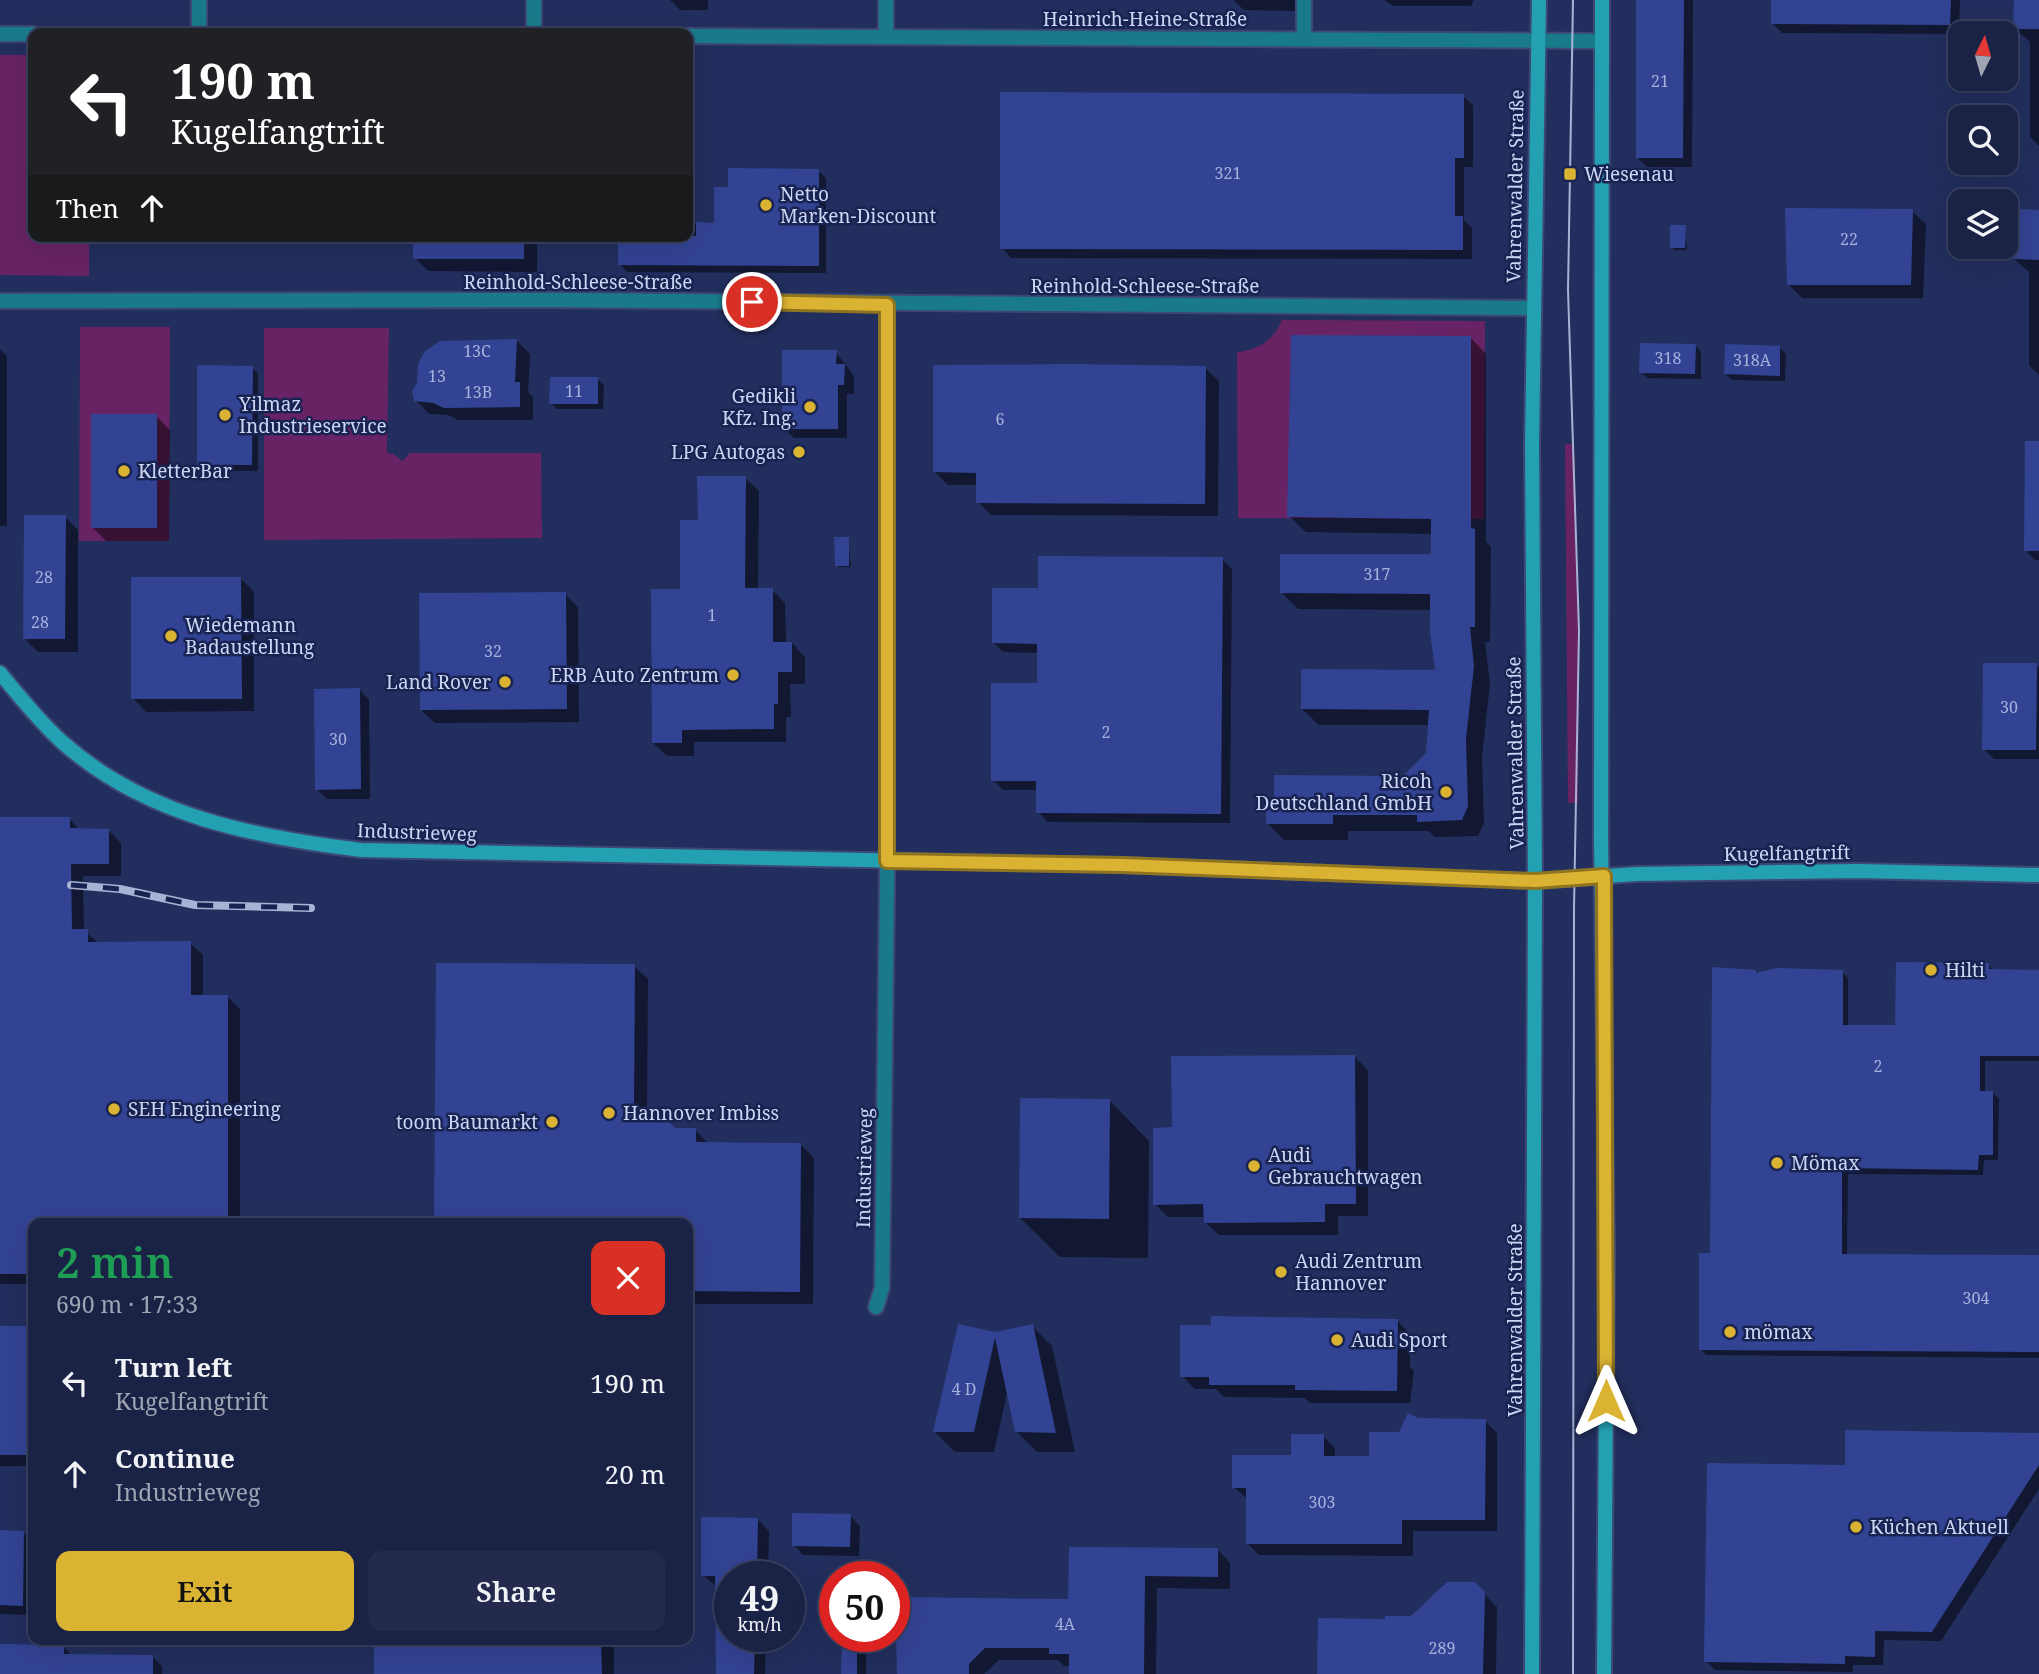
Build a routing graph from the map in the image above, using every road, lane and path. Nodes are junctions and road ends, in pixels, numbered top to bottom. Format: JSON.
{"nodes":[{"id":1,"x":199,"y":0,"type":"edge"},
{"id":2,"x":534,"y":0,"type":"edge"},
{"id":3,"x":886,"y":0,"type":"edge"},
{"id":4,"x":1304,"y":0,"type":"edge"},
{"id":5,"x":1539,"y":0,"type":"edge"},
{"id":6,"x":1602,"y":0,"type":"edge"},
{"id":7,"x":199,"y":28,"type":"edge"},
{"id":8,"x":534,"y":28,"type":"edge"},
{"id":9,"x":0,"y":34,"type":"edge"},
{"id":10,"x":28,"y":34,"type":"edge"},
{"id":11,"x":693,"y":36,"type":"edge"},
{"id":12,"x":886,"y":36,"type":"junction"},
{"id":13,"x":1304,"y":39,"type":"junction"},
{"id":14,"x":1538,"y":40,"type":"junction"},
{"id":15,"x":1601,"y":41,"type":"junction"},
{"id":16,"x":0,"y":301,"type":"edge"},
{"id":17,"x":887,"y":305,"type":"junction"},
{"id":18,"x":1533,"y":308,"type":"junction"},
{"id":19,"x":0,"y":673,"type":"edge"},
{"id":20,"x":887,"y":861,"type":"junction"},
{"id":21,"x":2039,"y":875,"type":"edge"},
{"id":22,"x":1604,"y":876,"type":"junction"},
{"id":23,"x":1535,"y":881,"type":"junction"},
{"id":24,"x":876,"y":1307,"type":"dead end"},
{"id":25,"x":1532,"y":1674,"type":"edge"},
{"id":26,"x":1605,"y":1674,"type":"edge"}],
"edges":[{"from":1,"to":7,"type":"street"},
{"from":2,"to":8,"type":"street"},
{"from":3,"to":12,"type":"street"},
{"from":4,"to":13,"type":"street"},
{"from":5,"to":14,"type":"main road","name":"Vahrenwalder Straße"},
{"from":6,"to":15,"type":"main road"},
{"from":9,"to":10,"type":"street"},
{"from":11,"to":12,"type":"street","name":"Heinrich-Heine-Straße"},
{"from":12,"to":13,"type":"street","name":"Heinrich-Heine-Straße"},
{"from":13,"to":14,"type":"street","name":"Heinrich-Heine-Straße"},
{"from":14,"to":15,"type":"street","name":"Heinrich-Heine-Straße"},
{"from":14,"to":18,"type":"main road","name":"Vahrenwalder Straße"},
{"from":15,"to":22,"type":"main road"},
{"from":16,"to":17,"type":"street","name":"Reinhold-Schleese-Straße"},
{"from":17,"to":18,"type":"street","name":"Reinhold-Schleese-Straße"},
{"from":17,"to":20,"type":"street"},
{"from":18,"to":23,"type":"main road","name":"Vahrenwalder Straße"},
{"from":19,"to":20,"type":"main road","name":"Industrieweg"},
{"from":20,"to":23,"type":"main road","name":"Industrieweg"},
{"from":20,"to":24,"type":"street","name":"Industrieweg"},
{"from":21,"to":22,"type":"main road","name":"Kugelfangtrift"},
{"from":22,"to":23,"type":"main road","name":"Kugelfangtrift"},
{"from":22,"to":26,"type":"main road"},
{"from":23,"to":25,"type":"main road","name":"Vahrenwalder Straße"}]}
